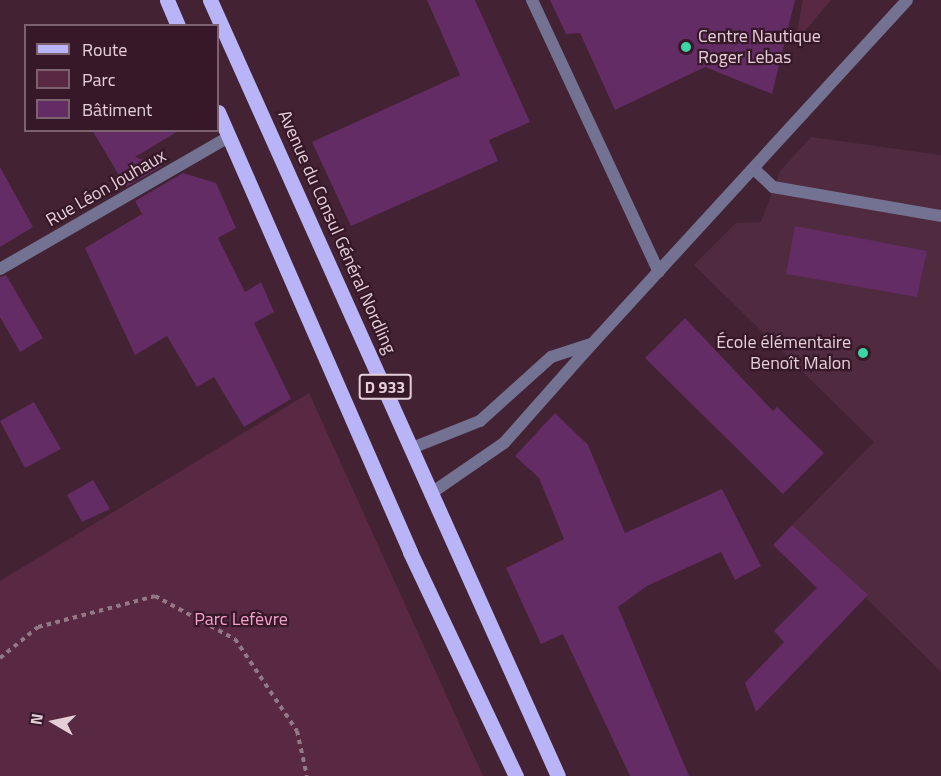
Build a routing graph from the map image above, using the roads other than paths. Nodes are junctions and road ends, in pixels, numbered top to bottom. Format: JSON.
{"nodes":[{"id":1,"x":167,"y":0,"type":"edge"},
{"id":2,"x":210,"y":0,"type":"edge"},
{"id":3,"x":532,"y":0,"type":"edge"},
{"id":4,"x":906,"y":0,"type":"edge"},
{"id":5,"x":177,"y":24,"type":"edge"},
{"id":6,"x":219,"y":114,"type":"edge"},
{"id":7,"x":229,"y":137,"type":"junction"},
{"id":8,"x":755,"y":170,"type":"junction"},
{"id":9,"x":941,"y":216,"type":"edge"},
{"id":10,"x":0,"y":269,"type":"edge"},
{"id":11,"x":659,"y":272,"type":"junction"},
{"id":12,"x":592,"y":344,"type":"junction"},
{"id":13,"x":412,"y":448,"type":"junction"},
{"id":14,"x":430,"y":494,"type":"junction"},
{"id":15,"x":516,"y":776,"type":"edge"},
{"id":16,"x":558,"y":776,"type":"edge"}],
"edges":[{"from":1,"to":5,"type":"main road"},
{"from":2,"to":13,"type":"main road","name":"Avenue du Consul Général Nordling","number":"D 933"},
{"from":3,"to":11,"type":"street"},
{"from":4,"to":8,"type":"street"},
{"from":6,"to":7,"type":"main road","number":"D 933"},
{"from":7,"to":10,"type":"street","name":"Rue Léon Jouhaux"},
{"from":7,"to":15,"type":"main road","number":"D 933"},
{"from":8,"to":9,"type":"street"},
{"from":8,"to":11,"type":"street"},
{"from":11,"to":12,"type":"street"},
{"from":12,"to":13,"type":"street"},
{"from":12,"to":14,"type":"street"},
{"from":13,"to":14,"type":"main road","name":"Avenue du Consul Général Nordling","number":"D 933"},
{"from":14,"to":16,"type":"main road","name":"Avenue du Consul Général Nordling","number":"D 933"}]}
